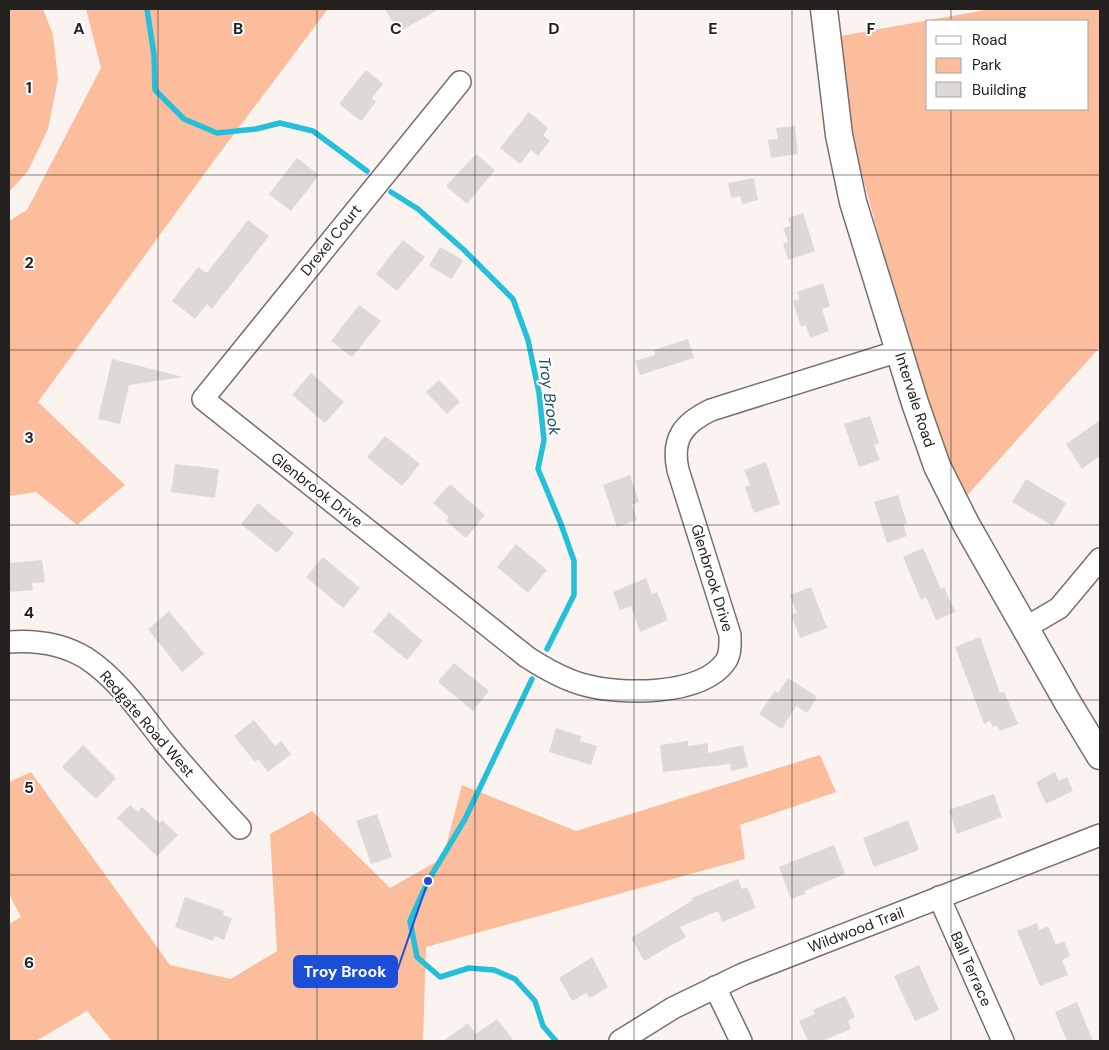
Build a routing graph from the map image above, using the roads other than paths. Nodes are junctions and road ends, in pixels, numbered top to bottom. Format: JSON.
{"nodes":[{"id":1,"x":824,"y":9,"type":"edge"},
{"id":2,"x":460,"y":82,"type":"dead end"},
{"id":3,"x":899,"y":352,"type":"junction"},
{"id":4,"x":203,"y":399,"type":"joint"},
{"id":5,"x":1100,"y":559,"type":"edge"},
{"id":6,"x":1025,"y":628,"type":"junction"},
{"id":7,"x":9,"y":642,"type":"edge"},
{"id":8,"x":1100,"y":756,"type":"edge"},
{"id":9,"x":240,"y":828,"type":"dead end"},
{"id":10,"x":1100,"y":835,"type":"edge"},
{"id":11,"x":939,"y":897,"type":"junction"},
{"id":12,"x":715,"y":987,"type":"junction"},
{"id":13,"x":620,"y":1041,"type":"edge"},
{"id":14,"x":741,"y":1041,"type":"edge"},
{"id":15,"x":1003,"y":1041,"type":"edge"}],
"edges":[{"from":1,"to":3,"type":"street","name":"Intervale Road"},
{"from":2,"to":4,"type":"street","name":"Drexel Court"},
{"from":3,"to":4,"type":"street","name":"Glenbrook Drive"},
{"from":3,"to":6,"type":"street","name":"Intervale Road"},
{"from":5,"to":6,"type":"street"},
{"from":6,"to":8,"type":"street","name":"Intervale Road"},
{"from":7,"to":9,"type":"street","name":"Redgate Road West"},
{"from":10,"to":11,"type":"street","name":"Wildwood Trail"},
{"from":11,"to":12,"type":"street","name":"Wildwood Trail"},
{"from":11,"to":15,"type":"street","name":"Ball Terrace"},
{"from":12,"to":13,"type":"street","name":"Wildwood Trail"},
{"from":12,"to":14,"type":"street"}]}
